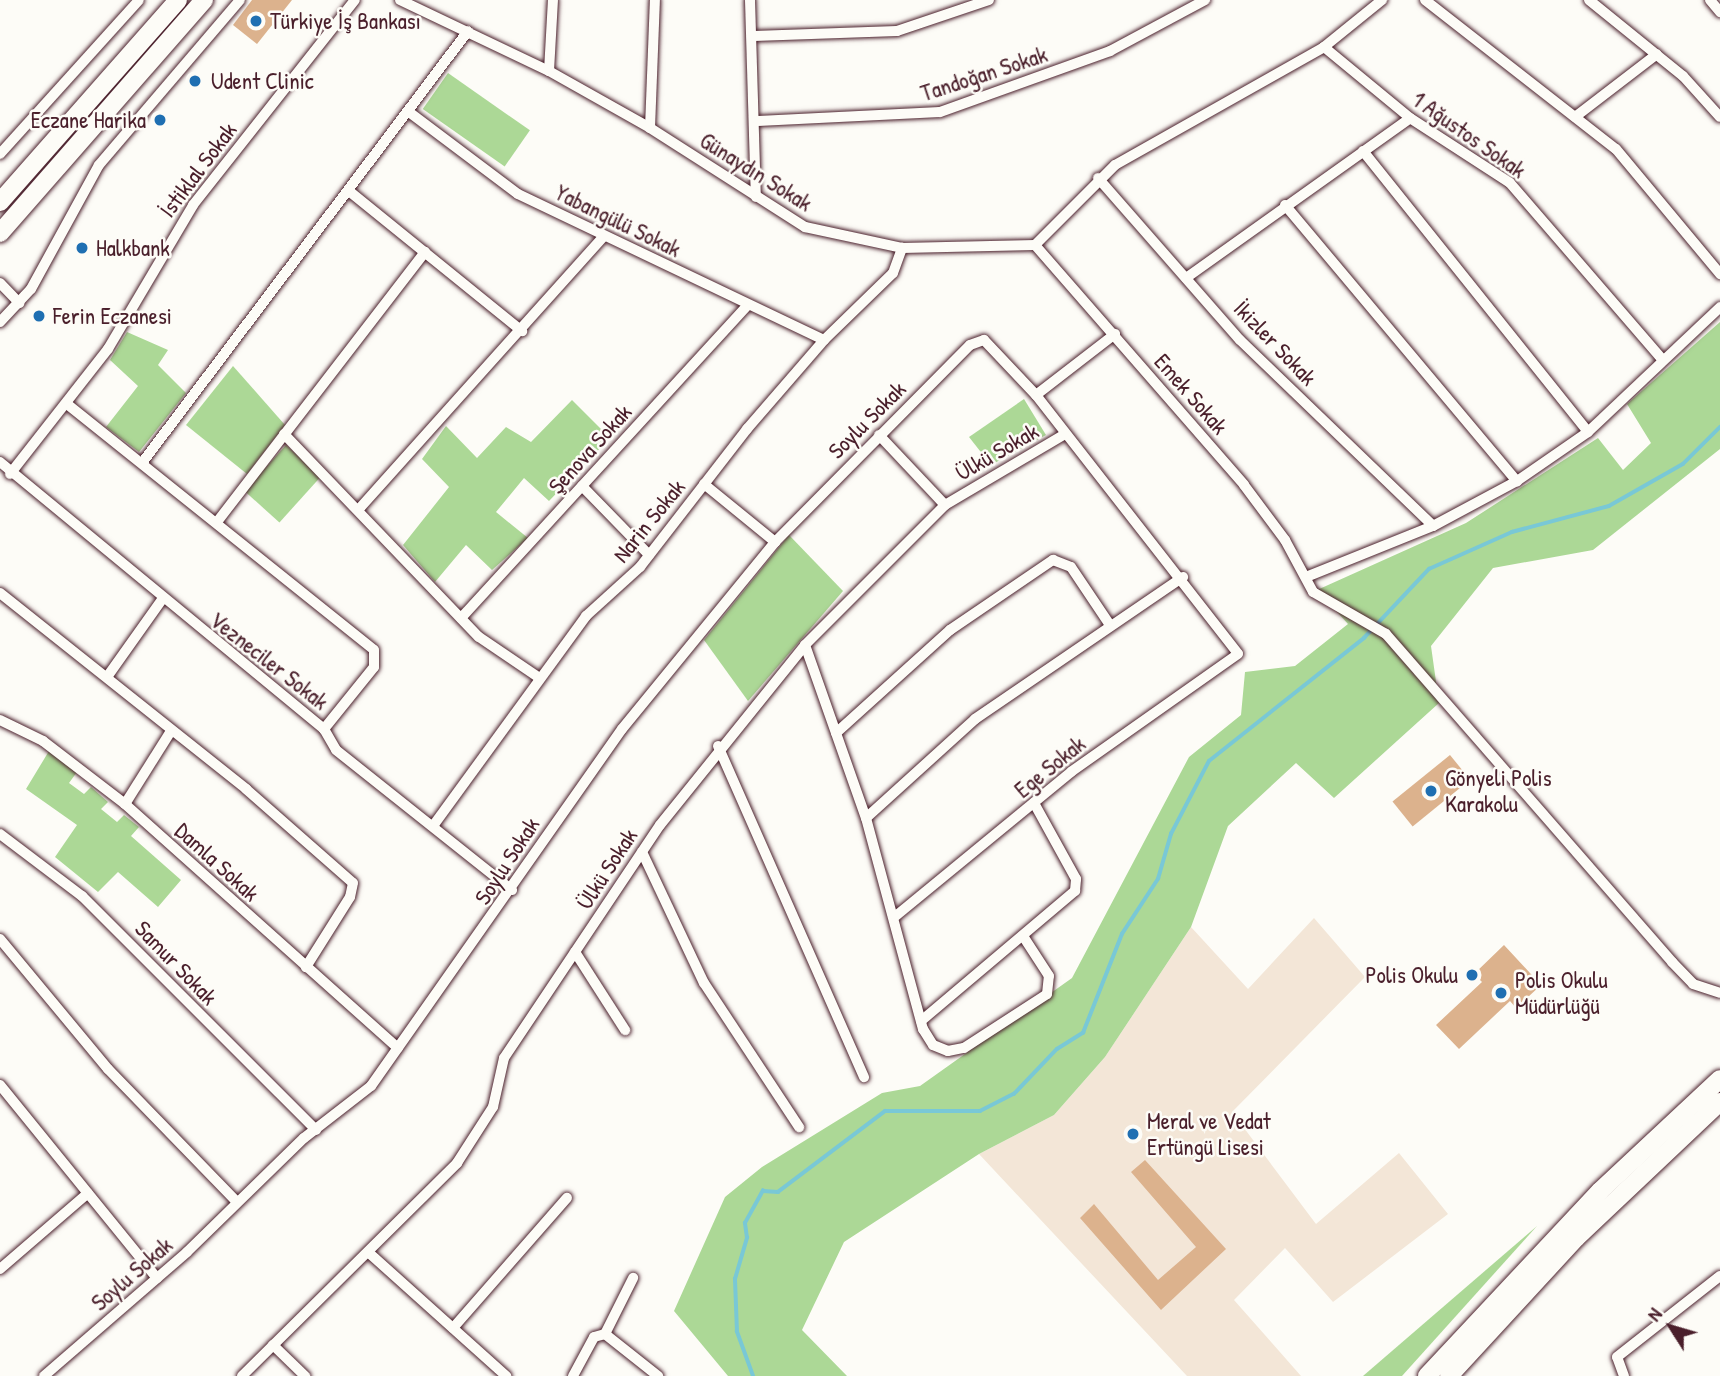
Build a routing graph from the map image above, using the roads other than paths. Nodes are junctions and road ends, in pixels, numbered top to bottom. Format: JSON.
{"nodes":[{"id":1,"x":139,"y":0,"type":"edge"},
{"id":2,"x":178,"y":0,"type":"edge"},
{"id":3,"x":204,"y":0,"type":"edge"},
{"id":4,"x":240,"y":0,"type":"edge"},
{"id":5,"x":355,"y":0,"type":"edge"},
{"id":6,"x":400,"y":0,"type":"edge"},
{"id":7,"x":553,"y":0,"type":"edge"},
{"id":8,"x":655,"y":0,"type":"edge"},
{"id":9,"x":750,"y":0,"type":"edge"},
{"id":10,"x":989,"y":0,"type":"edge"},
{"id":11,"x":1205,"y":0,"type":"edge"},
{"id":12,"x":1382,"y":0,"type":"edge"},
{"id":13,"x":1425,"y":0,"type":"edge"},
{"id":14,"x":1589,"y":0,"type":"edge"},
{"id":15,"x":1710,"y":0,"type":"edge"},
{"id":16,"x":1720,"y":12,"type":"edge"},
{"id":17,"x":468,"y":31,"type":"junction"},
{"id":18,"x":754,"y":36,"type":"junction"},
{"id":19,"x":1324,"y":47,"type":"junction"},
{"id":20,"x":1657,"y":54,"type":"junction"},
{"id":21,"x":549,"y":71,"type":"junction"},
{"id":22,"x":409,"y":112,"type":"junction"},
{"id":23,"x":1575,"y":117,"type":"junction"},
{"id":24,"x":1720,"y":117,"type":"edge"},
{"id":25,"x":1410,"y":118,"type":"junction"},
{"id":26,"x":758,"y":121,"type":"junction"},
{"id":27,"x":650,"y":128,"type":"junction"},
{"id":28,"x":1363,"y":151,"type":"junction"},
{"id":29,"x":0,"y":154,"type":"edge"},
{"id":30,"x":1098,"y":178,"type":"junction"},
{"id":31,"x":349,"y":191,"type":"junction"},
{"id":32,"x":756,"y":197,"type":"junction"},
{"id":33,"x":0,"y":202,"type":"edge"},
{"id":34,"x":1285,"y":205,"type":"junction"},
{"id":35,"x":0,"y":233,"type":"edge"},
{"id":36,"x":603,"y":237,"type":"junction"},
{"id":37,"x":1035,"y":246,"type":"junction"},
{"id":38,"x":902,"y":248,"type":"junction"},
{"id":39,"x":425,"y":252,"type":"junction"},
{"id":40,"x":1720,"y":274,"type":"edge"},
{"id":41,"x":1186,"y":278,"type":"junction"},
{"id":42,"x":0,"y":283,"type":"edge"},
{"id":43,"x":19,"y":303,"type":"junction"},
{"id":44,"x":748,"y":305,"type":"junction"},
{"id":45,"x":1720,"y":307,"type":"edge"},
{"id":46,"x":0,"y":322,"type":"edge"},
{"id":47,"x":522,"y":331,"type":"junction"},
{"id":48,"x":1115,"y":334,"type":"junction"},
{"id":49,"x":824,"y":340,"type":"junction"},
{"id":50,"x":1663,"y":360,"type":"junction"},
{"id":51,"x":1036,"y":395,"type":"junction"},
{"id":52,"x":66,"y":404,"type":"junction"},
{"id":53,"x":1587,"y":432,"type":"junction"},
{"id":54,"x":284,"y":433,"type":"junction"},
{"id":55,"x":879,"y":435,"type":"junction"},
{"id":56,"x":1066,"y":435,"type":"junction"},
{"id":57,"x":0,"y":462,"type":"edge"},
{"id":58,"x":142,"y":463,"type":"junction"},
{"id":59,"x":10,"y":474,"type":"junction"},
{"id":60,"x":1517,"y":481,"type":"junction"},
{"id":61,"x":704,"y":484,"type":"junction"},
{"id":62,"x":582,"y":486,"type":"junction"},
{"id":63,"x":945,"y":505,"type":"junction"},
{"id":64,"x":359,"y":509,"type":"junction"},
{"id":65,"x":217,"y":522,"type":"junction"},
{"id":66,"x":1433,"y":526,"type":"junction"},
{"id":67,"x":775,"y":542,"type":"junction"},
{"id":68,"x":649,"y":555,"type":"junction"},
{"id":69,"x":1183,"y":577,"type":"junction"},
{"id":70,"x":1306,"y":577,"type":"junction"},
{"id":71,"x":0,"y":593,"type":"edge"},
{"id":72,"x":161,"y":600,"type":"junction"},
{"id":73,"x":461,"y":618,"type":"junction"},
{"id":74,"x":1110,"y":625,"type":"junction"},
{"id":75,"x":805,"y":645,"type":"junction"},
{"id":76,"x":107,"y":677,"type":"junction"},
{"id":77,"x":538,"y":677,"type":"junction"},
{"id":78,"x":0,"y":720,"type":"edge"},
{"id":79,"x":324,"y":729,"type":"junction"},
{"id":80,"x":171,"y":731,"type":"junction"},
{"id":81,"x":836,"y":733,"type":"junction"},
{"id":82,"x":718,"y":746,"type":"junction"},
{"id":83,"x":1034,"y":803,"type":"junction"},
{"id":84,"x":125,"y":804,"type":"junction"},
{"id":85,"x":866,"y":818,"type":"junction"},
{"id":86,"x":433,"y":826,"type":"junction"},
{"id":87,"x":0,"y":834,"type":"edge"},
{"id":88,"x":642,"y":852,"type":"junction"},
{"id":89,"x":512,"y":890,"type":"junction"},
{"id":90,"x":896,"y":916,"type":"junction"},
{"id":91,"x":1023,"y":936,"type":"junction"},
{"id":92,"x":0,"y":939,"type":"edge"},
{"id":93,"x":575,"y":952,"type":"junction"},
{"id":94,"x":306,"y":967,"type":"junction"},
{"id":95,"x":1720,"y":993,"type":"edge"},
{"id":96,"x":921,"y":1021,"type":"junction"},
{"id":97,"x":625,"y":1030,"type":"dead end"},
{"id":98,"x":398,"y":1048,"type":"junction"},
{"id":99,"x":864,"y":1077,"type":"dead end"},
{"id":100,"x":1720,"y":1079,"type":"edge"},
{"id":101,"x":0,"y":1085,"type":"edge"},
{"id":102,"x":1720,"y":1102,"type":"edge"},
{"id":103,"x":799,"y":1127,"type":"dead end"},
{"id":104,"x":316,"y":1130,"type":"junction"},
{"id":105,"x":88,"y":1193,"type":"junction"},
{"id":106,"x":567,"y":1198,"type":"dead end"},
{"id":107,"x":237,"y":1202,"type":"junction"},
{"id":108,"x":368,"y":1252,"type":"junction"},
{"id":109,"x":0,"y":1269,"type":"edge"},
{"id":110,"x":1720,"y":1276,"type":"edge"},
{"id":111,"x":158,"y":1278,"type":"junction"},
{"id":112,"x":633,"y":1278,"type":"dead end"},
{"id":113,"x":453,"y":1328,"type":"junction"},
{"id":114,"x":605,"y":1334,"type":"junction"},
{"id":115,"x":273,"y":1345,"type":"junction"},
{"id":116,"x":44,"y":1376,"type":"edge"},
{"id":117,"x":242,"y":1376,"type":"edge"},
{"id":118,"x":305,"y":1376,"type":"edge"},
{"id":119,"x":506,"y":1376,"type":"edge"},
{"id":120,"x":573,"y":1376,"type":"edge"},
{"id":121,"x":658,"y":1376,"type":"edge"},
{"id":122,"x":1427,"y":1376,"type":"edge"},
{"id":123,"x":1449,"y":1376,"type":"edge"},
{"id":124,"x":1624,"y":1376,"type":"edge"}],
"edges":[{"from":1,"to":29,"type":"street"},
{"from":2,"to":33,"type":"highway"},
{"from":3,"to":35,"type":"highway"},
{"from":4,"to":43,"type":"street"},
{"from":5,"to":52,"type":"street","name":"İstiklal Sokak"},
{"from":6,"to":17,"type":"street","name":"Günaydın Sokak"},
{"from":7,"to":21,"type":"street"},
{"from":8,"to":27,"type":"street"},
{"from":9,"to":18,"type":"street"},
{"from":10,"to":18,"type":"street"},
{"from":11,"to":26,"type":"street","name":"Tandoğan Sokak"},
{"from":12,"to":19,"type":"street"},
{"from":13,"to":23,"type":"street"},
{"from":14,"to":20,"type":"street"},
{"from":15,"to":16,"type":"street"},
{"from":17,"to":21,"type":"street","name":"Günaydın Sokak"},
{"from":17,"to":22,"type":"street"},
{"from":18,"to":26,"type":"street"},
{"from":19,"to":25,"type":"street","name":"1 Ağustos Sokak"},
{"from":19,"to":30,"type":"street"},
{"from":20,"to":23,"type":"street"},
{"from":20,"to":24,"type":"street"},
{"from":21,"to":27,"type":"street","name":"Günaydın Sokak"},
{"from":22,"to":31,"type":"street"},
{"from":22,"to":36,"type":"street","name":"Yabangülü Sokak"},
{"from":23,"to":40,"type":"street"},
{"from":25,"to":28,"type":"street"},
{"from":25,"to":50,"type":"street","name":"1 Ağustos Sokak"},
{"from":26,"to":32,"type":"street"},
{"from":27,"to":32,"type":"street","name":"Günaydın Sokak"},
{"from":28,"to":34,"type":"street"},
{"from":28,"to":53,"type":"street"},
{"from":30,"to":37,"type":"street"},
{"from":30,"to":41,"type":"street","name":"İkizler Sokak"},
{"from":31,"to":39,"type":"street"},
{"from":31,"to":58,"type":"street"},
{"from":32,"to":38,"type":"street","name":"Günaydın Sokak"},
{"from":34,"to":41,"type":"street"},
{"from":34,"to":60,"type":"street"},
{"from":36,"to":44,"type":"street","name":"Yabangülü Sokak"},
{"from":36,"to":47,"type":"street"},
{"from":37,"to":38,"type":"street","name":"Günaydın Sokak"},
{"from":37,"to":48,"type":"street","name":"Emek Sokak"},
{"from":38,"to":49,"type":"street","name":"Narin Sokak"},
{"from":39,"to":47,"type":"street"},
{"from":39,"to":54,"type":"street"},
{"from":41,"to":66,"type":"street","name":"İkizler Sokak"},
{"from":42,"to":43,"type":"street"},
{"from":43,"to":46,"type":"street"},
{"from":44,"to":49,"type":"street","name":"Yabangülü Sokak"},
{"from":44,"to":62,"type":"street","name":"Şenova Sokak"},
{"from":45,"to":50,"type":"street"},
{"from":47,"to":64,"type":"street"},
{"from":48,"to":51,"type":"street"},
{"from":48,"to":70,"type":"street","name":"Emek Sokak"},
{"from":49,"to":61,"type":"street","name":"Narin Sokak"},
{"from":50,"to":53,"type":"street"},
{"from":51,"to":55,"type":"street","name":"Soylu Sokak"},
{"from":51,"to":56,"type":"street"},
{"from":52,"to":58,"type":"street"},
{"from":52,"to":59,"type":"street","name":"İstiklal Sokak"},
{"from":53,"to":60,"type":"street"},
{"from":54,"to":64,"type":"street"},
{"from":54,"to":65,"type":"street"},
{"from":55,"to":63,"type":"street"},
{"from":55,"to":67,"type":"street","name":"Soylu Sokak"},
{"from":56,"to":63,"type":"street","name":"Ülkü Sokak"},
{"from":56,"to":69,"type":"street"},
{"from":57,"to":59,"type":"street","name":"Vezneciler Sokak"},
{"from":58,"to":65,"type":"street"},
{"from":59,"to":72,"type":"street","name":"Vezneciler Sokak"},
{"from":60,"to":66,"type":"street"},
{"from":61,"to":67,"type":"street"},
{"from":61,"to":68,"type":"street","name":"Narin Sokak"},
{"from":62,"to":68,"type":"street"},
{"from":62,"to":73,"type":"street","name":"Şenova Sokak"},
{"from":63,"to":75,"type":"street","name":"Ülkü Sokak"},
{"from":64,"to":73,"type":"street"},
{"from":65,"to":79,"type":"street"},
{"from":66,"to":70,"type":"street"},
{"from":67,"to":89,"type":"street","name":"Soylu Sokak"},
{"from":68,"to":77,"type":"street","name":"Narin Sokak"},
{"from":69,"to":74,"type":"street"},
{"from":69,"to":83,"type":"street","name":"Ege Sokak"},
{"from":70,"to":95,"type":"street","name":"Emek Sokak"},
{"from":71,"to":76,"type":"street"},
{"from":72,"to":76,"type":"street"},
{"from":72,"to":79,"type":"street","name":"Vezneciler Sokak"},
{"from":73,"to":77,"type":"street"},
{"from":74,"to":81,"type":"street"},
{"from":74,"to":85,"type":"street"},
{"from":75,"to":81,"type":"street"},
{"from":75,"to":82,"type":"street","name":"Ülkü Sokak"},
{"from":76,"to":80,"type":"street"},
{"from":77,"to":86,"type":"street","name":"Narin Sokak"},
{"from":78,"to":84,"type":"street","name":"Damla Sokak"},
{"from":79,"to":86,"type":"street","name":"Vezneciler Sokak"},
{"from":80,"to":84,"type":"street"},
{"from":80,"to":94,"type":"street"},
{"from":81,"to":85,"type":"street"},
{"from":82,"to":88,"type":"street","name":"Ülkü Sokak"},
{"from":82,"to":99,"type":"street"},
{"from":83,"to":90,"type":"street","name":"Ege Sokak"},
{"from":83,"to":91,"type":"street"},
{"from":84,"to":94,"type":"street","name":"Damla Sokak"},
{"from":85,"to":90,"type":"street"},
{"from":86,"to":89,"type":"street","name":"Vezneciler Sokak"},
{"from":87,"to":104,"type":"street","name":"Samur Sokak"},
{"from":88,"to":93,"type":"street","name":"Ülkü Sokak"},
{"from":88,"to":103,"type":"street"},
{"from":89,"to":98,"type":"street","name":"Soylu Sokak"},
{"from":90,"to":96,"type":"street"},
{"from":91,"to":96,"type":"street"},
{"from":91,"to":96,"type":"street"},
{"from":92,"to":107,"type":"street"},
{"from":93,"to":97,"type":"street"},
{"from":93,"to":108,"type":"street","name":"Ülkü Sokak"},
{"from":94,"to":98,"type":"street","name":"Damla Sokak"},
{"from":98,"to":104,"type":"street","name":"Soylu Sokak"},
{"from":100,"to":122,"type":"highway"},
{"from":101,"to":105,"type":"street"},
{"from":102,"to":123,"type":"highway"},
{"from":104,"to":107,"type":"street","name":"Soylu Sokak"},
{"from":105,"to":109,"type":"street"},
{"from":105,"to":111,"type":"street"},
{"from":106,"to":113,"type":"street"},
{"from":107,"to":111,"type":"street","name":"Soylu Sokak"},
{"from":108,"to":113,"type":"street"},
{"from":108,"to":115,"type":"street","name":"Ülkü Sokak"},
{"from":110,"to":124,"type":"street"},
{"from":111,"to":116,"type":"street","name":"Soylu Sokak"},
{"from":112,"to":114,"type":"street"},
{"from":113,"to":119,"type":"street"},
{"from":114,"to":120,"type":"street"},
{"from":114,"to":121,"type":"street"},
{"from":115,"to":117,"type":"street","name":"Ülkü Sokak"},
{"from":115,"to":118,"type":"street"}]}
